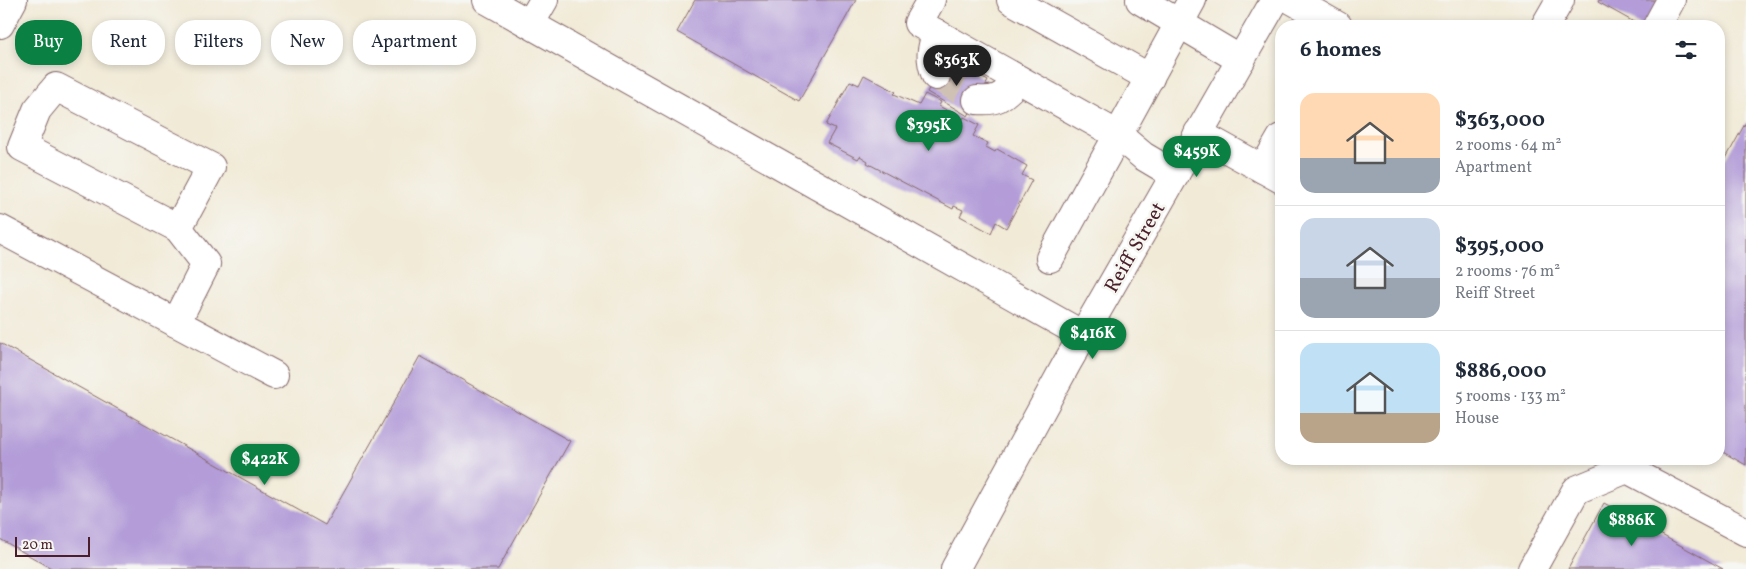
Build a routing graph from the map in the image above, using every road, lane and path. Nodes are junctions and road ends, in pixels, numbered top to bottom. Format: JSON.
{"nodes":[{"id":1,"x":13,"y":0,"type":"edge"},
{"id":2,"x":487,"y":0,"type":"edge"},
{"id":3,"x":544,"y":0,"type":"edge"},
{"id":4,"x":931,"y":0,"type":"edge"},
{"id":5,"x":1011,"y":0,"type":"edge"},
{"id":6,"x":1140,"y":0,"type":"edge"},
{"id":7,"x":1275,"y":0,"type":"edge"},
{"id":8,"x":1292,"y":0,"type":"edge"},
{"id":9,"x":1672,"y":0,"type":"edge"},
{"id":10,"x":1690,"y":0,"type":"edge"},
{"id":11,"x":1186,"y":11,"type":"edge"},
{"id":12,"x":1327,"y":20,"type":"edge"},
{"id":13,"x":1660,"y":20,"type":"edge"},
{"id":14,"x":1679,"y":20,"type":"edge"},
{"id":15,"x":0,"y":24,"type":"edge"},
{"id":16,"x":530,"y":24,"type":"junction"},
{"id":17,"x":936,"y":33,"type":"junction"},
{"id":18,"x":1241,"y":60,"type":"junction"},
{"id":19,"x":936,"y":76,"type":"dead end"},
{"id":20,"x":1150,"y":78,"type":"junction"},
{"id":21,"x":1019,"y":80,"type":"junction"},
{"id":22,"x":977,"y":100,"type":"tunnel mouth"},
{"id":23,"x":1198,"y":133,"type":"junction"},
{"id":24,"x":1118,"y":136,"type":"junction"},
{"id":25,"x":1272,"y":174,"type":"edge"},
{"id":26,"x":1175,"y":175,"type":"junction"},
{"id":27,"x":178,"y":228,"type":"junction"},
{"id":28,"x":0,"y":229,"type":"edge"},
{"id":29,"x":1050,"y":258,"type":"dead end"},
{"id":30,"x":176,"y":323,"type":"junction"},
{"id":31,"x":1083,"y":336,"type":"junction"},
{"id":32,"x":274,"y":375,"type":"dead end"},
{"id":33,"x":1746,"y":532,"type":"edge"},
{"id":34,"x":955,"y":569,"type":"edge"},
{"id":35,"x":1532,"y":569,"type":"edge"}],
"edges":[{"from":1,"to":15,"type":"street"},
{"from":2,"to":16,"type":"street"},
{"from":3,"to":16,"type":"street"},
{"from":4,"to":17,"type":"street"},
{"from":5,"to":20,"type":"street"},
{"from":6,"to":11,"type":"street"},
{"from":7,"to":18,"type":"street","name":"Reiff Street"},
{"from":8,"to":12,"type":"street"},
{"from":9,"to":13,"type":"street"},
{"from":10,"to":14,"type":"street"},
{"from":11,"to":18,"type":"street"},
{"from":11,"to":20,"type":"street"},
{"from":16,"to":31,"type":"street"},
{"from":17,"to":19,"type":"street"},
{"from":17,"to":21,"type":"street"},
{"from":18,"to":23,"type":"street","name":"Reiff Street"},
{"from":20,"to":24,"type":"street"},
{"from":21,"to":22,"type":"street"},
{"from":21,"to":24,"type":"street"},
{"from":23,"to":25,"type":"street"},
{"from":23,"to":26,"type":"street","name":"Reiff Street"},
{"from":24,"to":26,"type":"street"},
{"from":24,"to":29,"type":"street"},
{"from":26,"to":31,"type":"street","name":"Reiff Street"},
{"from":27,"to":27,"type":"street"},
{"from":27,"to":30,"type":"street"},
{"from":28,"to":30,"type":"street"},
{"from":30,"to":32,"type":"street"},
{"from":31,"to":34,"type":"street","name":"Reiff Street"},
{"from":33,"to":35,"type":"street"}]}
